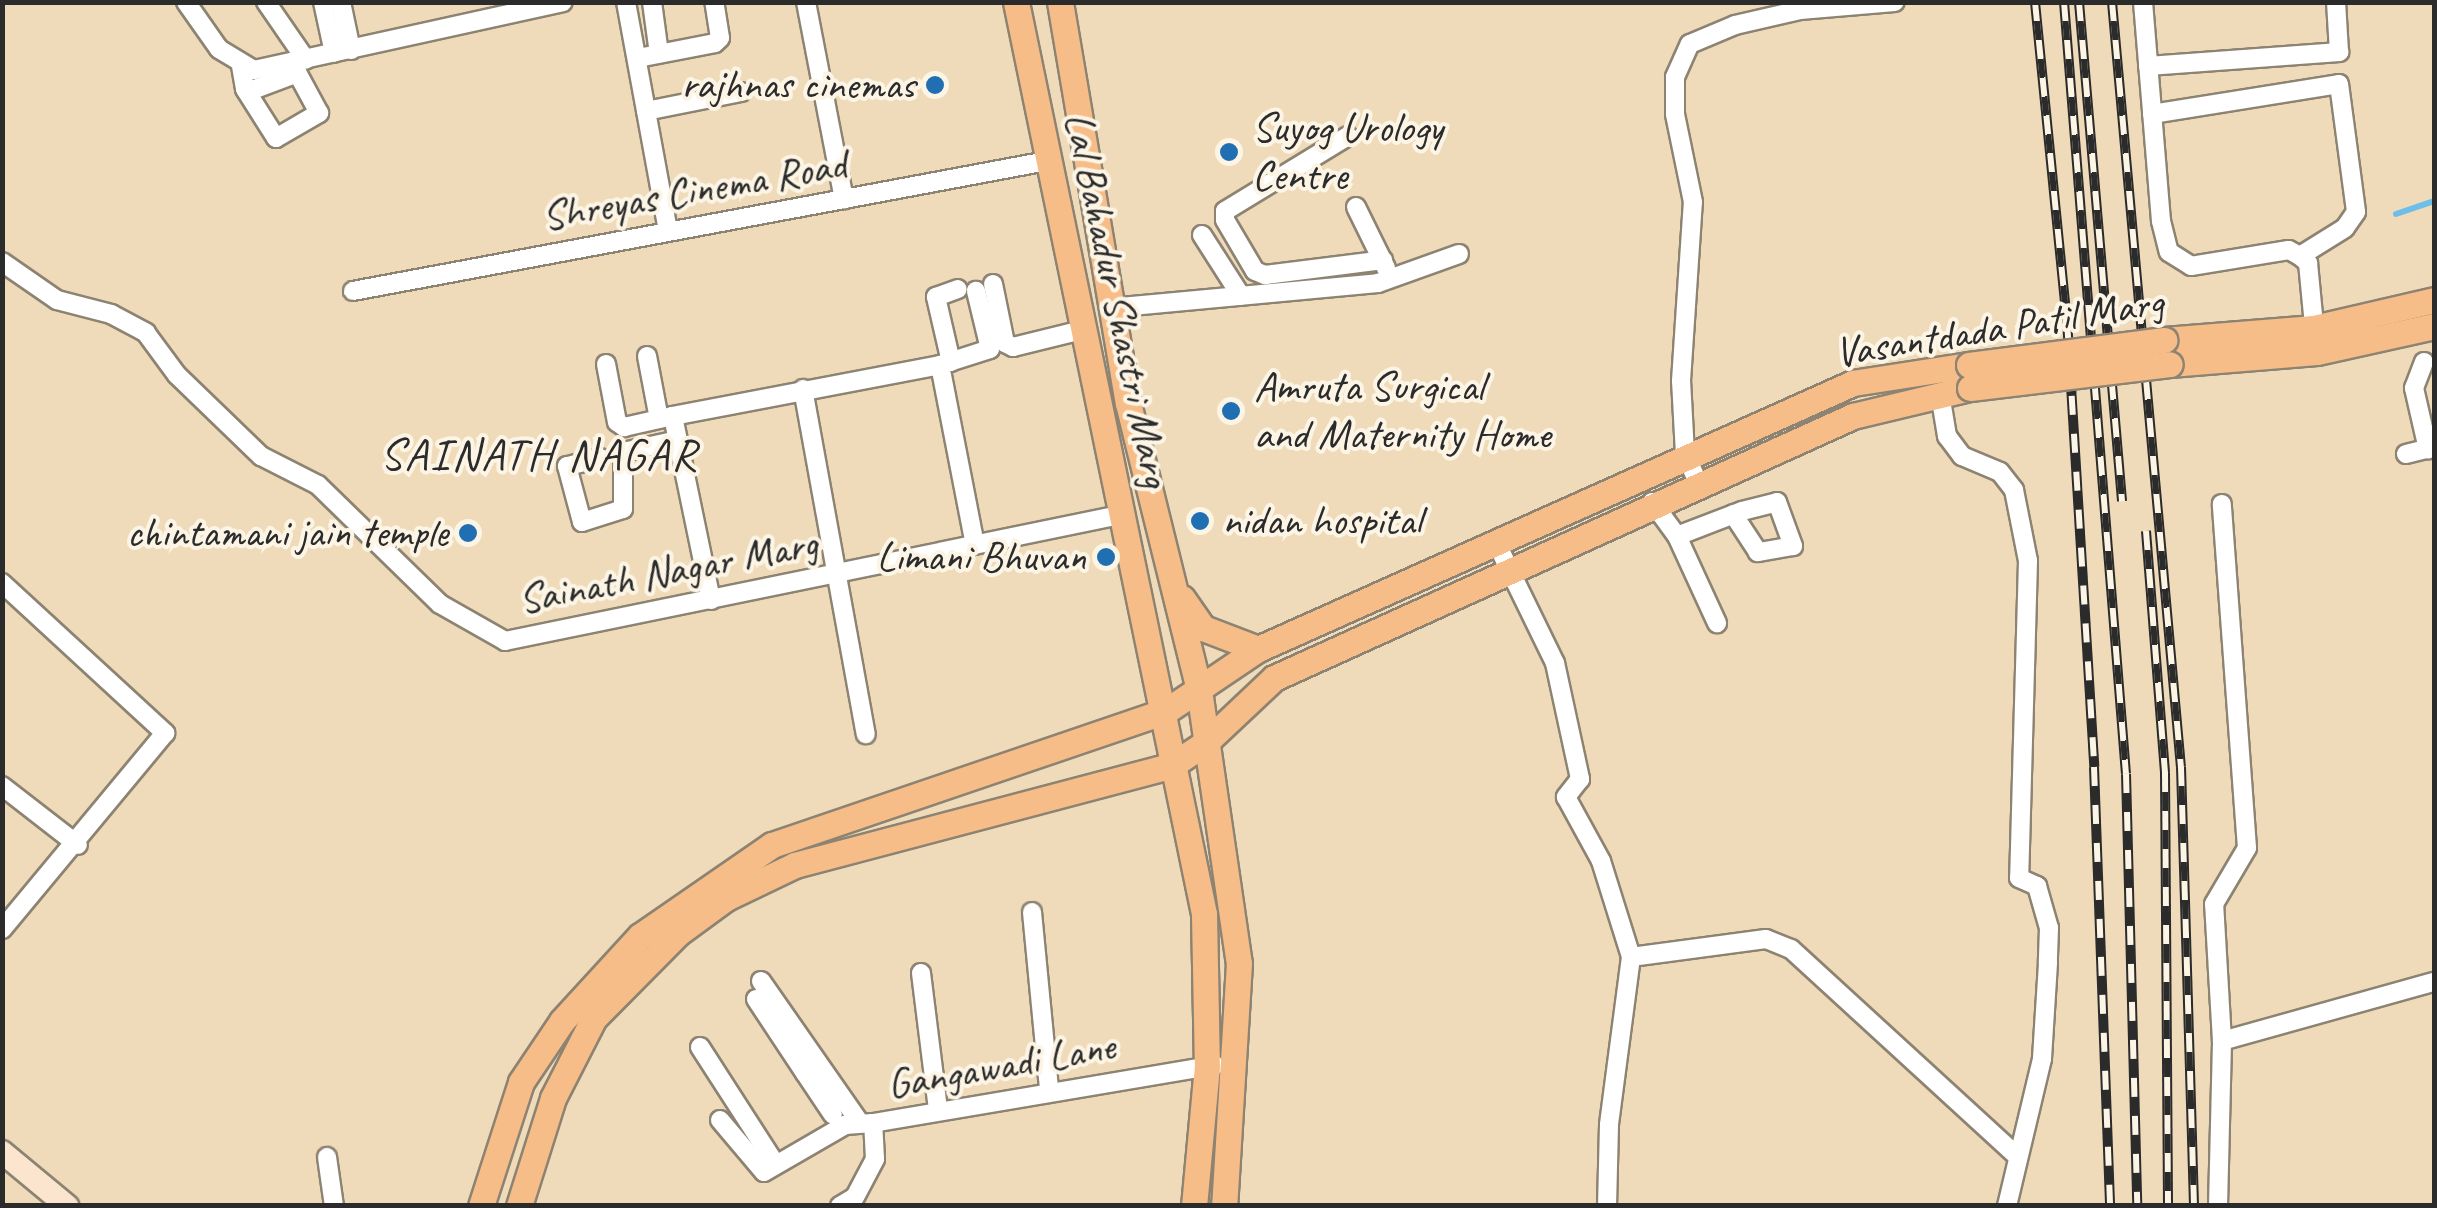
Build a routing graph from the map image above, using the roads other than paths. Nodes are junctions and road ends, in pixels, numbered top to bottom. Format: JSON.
{"nodes":[{"id":1,"x":186,"y":2,"type":"edge"},
{"id":2,"x":266,"y":2,"type":"edge"},
{"id":3,"x":323,"y":2,"type":"edge"},
{"id":4,"x":341,"y":2,"type":"edge"},
{"id":5,"x":626,"y":2,"type":"edge"},
{"id":6,"x":652,"y":2,"type":"edge"},
{"id":7,"x":714,"y":2,"type":"edge"},
{"id":8,"x":806,"y":2,"type":"edge"},
{"id":9,"x":1016,"y":2,"type":"edge"},
{"id":10,"x":1060,"y":2,"type":"edge"},
{"id":11,"x":1896,"y":2,"type":"edge"},
{"id":12,"x":2144,"y":2,"type":"edge"},
{"id":13,"x":2336,"y":2,"type":"edge"},
{"id":14,"x":561,"y":3,"type":"edge"},
{"id":15,"x":342,"y":51,"type":"junction"},
{"id":16,"x":659,"y":54,"type":"junction"},
{"id":17,"x":638,"y":58,"type":"junction"},
{"id":18,"x":299,"y":65,"type":"junction"},
{"id":19,"x":241,"y":66,"type":"junction"},
{"id":20,"x":2148,"y":66,"type":"junction"},
{"id":21,"x":247,"y":92,"type":"junction"},
{"id":22,"x":740,"y":92,"type":"dead end"},
{"id":23,"x":646,"y":111,"type":"junction"},
{"id":24,"x":2152,"y":114,"type":"junction"},
{"id":25,"x":1348,"y":136,"type":"dead end"},
{"id":26,"x":1047,"y":162,"type":"junction"},
{"id":27,"x":844,"y":199,"type":"junction"},
{"id":28,"x":1356,"y":207,"type":"dead end"},
{"id":29,"x":668,"y":230,"type":"junction"},
{"id":30,"x":1202,"y":234,"type":"dead end"},
{"id":31,"x":1459,"y":254,"type":"dead end"},
{"id":32,"x":2300,"y":256,"type":"junction"},
{"id":33,"x":2,"y":262,"type":"edge"},
{"id":34,"x":1387,"y":268,"type":"junction"},
{"id":35,"x":976,"y":288,"type":"junction"},
{"id":36,"x":353,"y":292,"type":"dead end"},
{"id":37,"x":1241,"y":296,"type":"junction"},
{"id":38,"x":2434,"y":300,"type":"edge"},
{"id":39,"x":1110,"y":308,"type":"junction"},
{"id":40,"x":2434,"y":326,"type":"edge"},
{"id":41,"x":1082,"y":330,"type":"junction"},
{"id":42,"x":2316,"y":340,"type":"junction"},
{"id":43,"x":647,"y":356,"type":"dead end"},
{"id":44,"x":2424,"y":362,"type":"dead end"},
{"id":45,"x":606,"y":364,"type":"dead end"},
{"id":46,"x":945,"y":364,"type":"junction"},
{"id":47,"x":1980,"y":375,"type":"junction"},
{"id":48,"x":803,"y":389,"type":"junction"},
{"id":49,"x":1940,"y":394,"type":"junction"},
{"id":50,"x":666,"y":417,"type":"junction"},
{"id":51,"x":678,"y":440,"type":"junction"},
{"id":52,"x":2432,"y":448,"type":"edge"},
{"id":53,"x":1685,"y":454,"type":"junction"},
{"id":54,"x":2406,"y":454,"type":"dead end"},
{"id":55,"x":600,"y":458,"type":"dead end"},
{"id":56,"x":1698,"y":482,"type":"junction"},
{"id":57,"x":1600,"y":495,"type":"junction"},
{"id":58,"x":1652,"y":502,"type":"junction"},
{"id":59,"x":2222,"y":504,"type":"dead end"},
{"id":60,"x":1120,"y":514,"type":"junction"},
{"id":61,"x":1733,"y":514,"type":"dead end"},
{"id":62,"x":1609,"y":521,"type":"junction"},
{"id":63,"x":1677,"y":536,"type":"junction"},
{"id":64,"x":1496,"y":542,"type":"junction"},
{"id":65,"x":975,"y":544,"type":"junction"},
{"id":66,"x":1508,"y":568,"type":"junction"},
{"id":67,"x":836,"y":574,"type":"junction"},
{"id":68,"x":1170,"y":581,"type":"junction"},
{"id":69,"x":2,"y":583,"type":"edge"},
{"id":70,"x":1405,"y":584,"type":"junction"},
{"id":71,"x":711,"y":600,"type":"junction"},
{"id":72,"x":1416,"y":612,"type":"junction"},
{"id":73,"x":1717,"y":623,"type":"dead end"},
{"id":74,"x":1311,"y":626,"type":"junction"},
{"id":75,"x":1258,"y":649,"type":"junction"},
{"id":76,"x":1323,"y":655,"type":"junction"},
{"id":77,"x":1199,"y":690,"type":"junction"},
{"id":78,"x":1166,"y":712,"type":"junction"},
{"id":79,"x":866,"y":734,"type":"dead end"},
{"id":80,"x":1204,"y":744,"type":"junction"},
{"id":81,"x":1171,"y":766,"type":"junction"},
{"id":82,"x":4,"y":789,"type":"edge"},
{"id":83,"x":847,"y":814,"type":"junction"},
{"id":84,"x":78,"y":845,"type":"junction"},
{"id":85,"x":858,"y":847,"type":"junction"},
{"id":86,"x":1032,"y":912,"type":"dead end"},
{"id":87,"x":2,"y":929,"type":"edge"},
{"id":88,"x":1630,"y":958,"type":"junction"},
{"id":89,"x":921,"y":973,"type":"dead end"},
{"id":90,"x":2434,"y":982,"type":"edge"},
{"id":91,"x":764,"y":998,"type":"dead end"},
{"id":92,"x":2222,"y":1041,"type":"junction"},
{"id":93,"x":700,"y":1046,"type":"dead end"},
{"id":94,"x":1236,"y":1063,"type":"junction"},
{"id":95,"x":1207,"y":1066,"type":"junction"},
{"id":96,"x":812,"y":1068,"type":"junction"},
{"id":97,"x":1050,"y":1090,"type":"junction"},
{"id":98,"x":938,"y":1109,"type":"junction"},
{"id":99,"x":833,"y":1115,"type":"dead end"},
{"id":100,"x":720,"y":1120,"type":"dead end"},
{"id":101,"x":866,"y":1123,"type":"junction"},
{"id":102,"x":2,"y":1152,"type":"edge"},
{"id":103,"x":2015,"y":1154,"type":"junction"},
{"id":104,"x":327,"y":1157,"type":"dead end"},
{"id":105,"x":776,"y":1166,"type":"junction"},
{"id":106,"x":67,"y":1206,"type":"edge"},
{"id":107,"x":334,"y":1206,"type":"edge"},
{"id":108,"x":481,"y":1206,"type":"edge"},
{"id":109,"x":519,"y":1206,"type":"edge"},
{"id":110,"x":840,"y":1206,"type":"edge"},
{"id":111,"x":1194,"y":1206,"type":"edge"},
{"id":112,"x":1224,"y":1206,"type":"edge"},
{"id":113,"x":1608,"y":1206,"type":"edge"},
{"id":114,"x":2008,"y":1206,"type":"edge"},
{"id":115,"x":2218,"y":1206,"type":"edge"}],
"edges":[{"from":1,"to":19,"type":"street"},
{"from":2,"to":18,"type":"street"},
{"from":3,"to":15,"type":"street"},
{"from":4,"to":15,"type":"street"},
{"from":5,"to":17,"type":"street"},
{"from":6,"to":16,"type":"street"},
{"from":7,"to":16,"type":"street"},
{"from":8,"to":27,"type":"street"},
{"from":9,"to":26,"type":"main road","name":"Lal Bahadur Shastri Marg"},
{"from":10,"to":39,"type":"main road","name":"Lal Bahadur Shastri Marg"},
{"from":11,"to":53,"type":"street"},
{"from":12,"to":20,"type":"street"},
{"from":13,"to":20,"type":"street"},
{"from":14,"to":15,"type":"street"},
{"from":15,"to":18,"type":"street"},
{"from":16,"to":17,"type":"street"},
{"from":17,"to":23,"type":"street"},
{"from":18,"to":19,"type":"street"},
{"from":18,"to":21,"type":"street"},
{"from":18,"to":21,"type":"street"},
{"from":19,"to":21,"type":"street"},
{"from":20,"to":24,"type":"street"},
{"from":22,"to":23,"type":"street"},
{"from":23,"to":29,"type":"street"},
{"from":24,"to":32,"type":"street"},
{"from":24,"to":32,"type":"street"},
{"from":25,"to":34,"type":"street"},
{"from":26,"to":27,"type":"street","name":"Shreyas Cinema Road"},
{"from":26,"to":41,"type":"main road","name":"Lal Bahadur Shastri Marg"},
{"from":27,"to":29,"type":"street","name":"Shreyas Cinema Road"},
{"from":28,"to":34,"type":"street"},
{"from":29,"to":36,"type":"street","name":"Shreyas Cinema Road"},
{"from":30,"to":37,"type":"street"},
{"from":31,"to":34,"type":"street"},
{"from":32,"to":42,"type":"street"},
{"from":33,"to":71,"type":"street","name":"Sainath Nagar Marg"},
{"from":34,"to":37,"type":"street"},
{"from":35,"to":41,"type":"street"},
{"from":35,"to":46,"type":"street"},
{"from":35,"to":46,"type":"street"},
{"from":37,"to":39,"type":"street"},
{"from":38,"to":42,"type":"main road","name":"Vasantdada Patil Marg"},
{"from":39,"to":68,"type":"main road","name":"Lal Bahadur Shastri Marg"},
{"from":40,"to":42,"type":"main road","name":"Vasantdada Patil Marg"},
{"from":41,"to":60,"type":"main road","name":"Lal Bahadur Shastri Marg"},
{"from":42,"to":47,"type":"main road","name":"Vasantdada Patil Marg","bridge":true},
{"from":43,"to":50,"type":"street"},
{"from":44,"to":52,"type":"street"},
{"from":45,"to":50,"type":"street"},
{"from":46,"to":48,"type":"street"},
{"from":46,"to":65,"type":"street"},
{"from":47,"to":49,"type":"main road","name":"Vasantdada Patil Marg"},
{"from":47,"to":53,"type":"main road","name":"Vasantdada Patil Marg"},
{"from":48,"to":50,"type":"street"},
{"from":48,"to":67,"type":"street"},
{"from":49,"to":56,"type":"main road","name":"Vasantdada Patil Marg"},
{"from":49,"to":103,"type":"street"},
{"from":50,"to":51,"type":"street"},
{"from":51,"to":55,"type":"street"},
{"from":51,"to":71,"type":"street"},
{"from":52,"to":54,"type":"street"},
{"from":53,"to":56,"type":"street"},
{"from":53,"to":57,"type":"main road","name":"Vasantdada Patil Marg"},
{"from":56,"to":58,"type":"main road","name":"Vasantdada Patil Marg"},
{"from":57,"to":62,"type":"main road"},
{"from":57,"to":64,"type":"main road","name":"Vasantdada Patil Marg"},
{"from":58,"to":62,"type":"main road","name":"Vasantdada Patil Marg"},
{"from":58,"to":63,"type":"street"},
{"from":59,"to":92,"type":"street"},
{"from":60,"to":65,"type":"street","name":"Sainath Nagar Marg"},
{"from":60,"to":78,"type":"main road","name":"Lal Bahadur Shastri Marg"},
{"from":61,"to":63,"type":"street"},
{"from":62,"to":66,"type":"main road","name":"Vasantdada Patil Marg"},
{"from":63,"to":73,"type":"street"},
{"from":64,"to":66,"type":"street"},
{"from":64,"to":70,"type":"main road","name":"Vasantdada Patil Marg"},
{"from":65,"to":67,"type":"street","name":"Sainath Nagar Marg"},
{"from":66,"to":72,"type":"main road","name":"Vasantdada Patil Marg"},
{"from":66,"to":88,"type":"street"},
{"from":67,"to":71,"type":"street","name":"Sainath Nagar Marg"},
{"from":67,"to":79,"type":"street"},
{"from":68,"to":75,"type":"main road"},
{"from":68,"to":77,"type":"main road","name":"Lal Bahadur Shastri Marg"},
{"from":69,"to":84,"type":"street"},
{"from":70,"to":72,"type":"main road"},
{"from":70,"to":74,"type":"main road","name":"Vasantdada Patil Marg"},
{"from":72,"to":76,"type":"main road","name":"Vasantdada Patil Marg"},
{"from":74,"to":75,"type":"main road","name":"Vasantdada Patil Marg"},
{"from":74,"to":76,"type":"main road"},
{"from":75,"to":77,"type":"main road","name":"Vasantdada Patil Marg"},
{"from":76,"to":80,"type":"main road","name":"Vasantdada Patil Marg"},
{"from":77,"to":78,"type":"main road","name":"Vasantdada Patil Marg"},
{"from":77,"to":80,"type":"main road","name":"Lal Bahadur Shastri Marg"},
{"from":78,"to":81,"type":"main road","name":"Lal Bahadur Shastri Marg"},
{"from":78,"to":83,"type":"main road","name":"Vasantdada Patil Marg"},
{"from":80,"to":81,"type":"main road","name":"Vasantdada Patil Marg"},
{"from":80,"to":94,"type":"main road","name":"Lal Bahadur Shastri Marg"},
{"from":81,"to":85,"type":"main road","name":"Vasantdada Patil Marg"},
{"from":81,"to":95,"type":"main road","name":"Lal Bahadur Shastri Marg"},
{"from":82,"to":84,"type":"street"},
{"from":83,"to":85,"type":"main road"},
{"from":83,"to":108,"type":"main road","name":"Vasantdada Patil Marg"},
{"from":84,"to":87,"type":"street"},
{"from":85,"to":109,"type":"main road","name":"Vasantdada Patil Marg"},
{"from":86,"to":97,"type":"street"},
{"from":88,"to":103,"type":"street"},
{"from":88,"to":113,"type":"street"},
{"from":89,"to":98,"type":"street"},
{"from":90,"to":92,"type":"street"},
{"from":91,"to":96,"type":"street"},
{"from":92,"to":115,"type":"street"},
{"from":93,"to":105,"type":"street"},
{"from":94,"to":95,"type":"street","name":"Gangawadi Lane"},
{"from":94,"to":112,"type":"main road","name":"Lal Bahadur Shastri Marg"},
{"from":95,"to":97,"type":"street","name":"Gangawadi Lane"},
{"from":95,"to":111,"type":"main road","name":"Lal Bahadur Shastri Marg"},
{"from":96,"to":99,"type":"street"},
{"from":96,"to":101,"type":"street"},
{"from":97,"to":98,"type":"street","name":"Gangawadi Lane"},
{"from":98,"to":101,"type":"street","name":"Gangawadi Lane"},
{"from":100,"to":105,"type":"street"},
{"from":101,"to":105,"type":"street"},
{"from":101,"to":110,"type":"street","name":"Gangawadi Lane"},
{"from":102,"to":106,"type":"street"},
{"from":103,"to":114,"type":"street"},
{"from":104,"to":107,"type":"street"}]}
